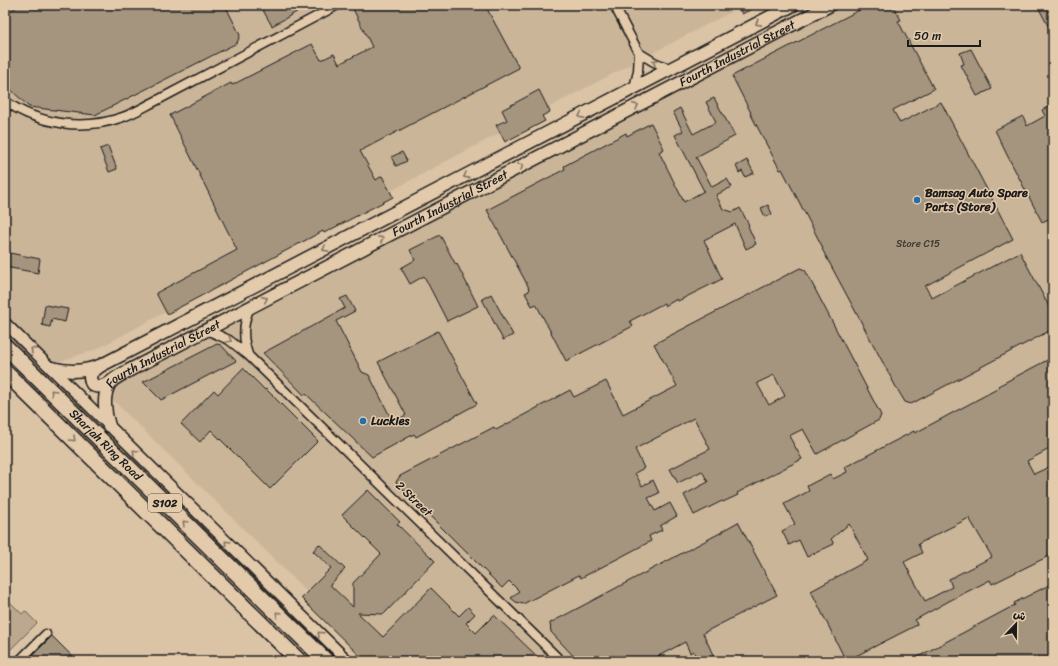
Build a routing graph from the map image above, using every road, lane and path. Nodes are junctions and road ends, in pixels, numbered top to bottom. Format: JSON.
{"nodes":[{"id":1,"x":338,"y":5,"type":"edge"},
{"id":2,"x":614,"y":5,"type":"edge"},
{"id":3,"x":793,"y":5,"type":"edge"},
{"id":4,"x":830,"y":5,"type":"edge"},
{"id":5,"x":639,"y":53,"type":"junction"},
{"id":6,"x":671,"y":69,"type":"junction"},
{"id":7,"x":634,"y":88,"type":"junction"},
{"id":8,"x":5,"y":101,"type":"edge"},
{"id":9,"x":250,"y":306,"type":"junction"},
{"id":10,"x":5,"y":323,"type":"edge"},
{"id":11,"x":207,"y":330,"type":"junction"},
{"id":12,"x":5,"y":346,"type":"edge"},
{"id":13,"x":248,"y":355,"type":"junction"},
{"id":14,"x":102,"y":364,"type":"junction"},
{"id":15,"x":52,"y":368,"type":"junction"},
{"id":16,"x":5,"y":372,"type":"edge"},
{"id":17,"x":110,"y":383,"type":"junction"},
{"id":18,"x":109,"y":426,"type":"junction"},
{"id":19,"x":46,"y":634,"type":"dead end"},
{"id":20,"x":19,"y":661,"type":"edge"},
{"id":21,"x":299,"y":661,"type":"edge"},
{"id":22,"x":326,"y":661,"type":"edge"},
{"id":23,"x":348,"y":661,"type":"edge"},
{"id":24,"x":561,"y":661,"type":"edge"}],
"edges":[{"from":1,"to":8,"type":"street"},
{"from":2,"to":5,"type":"street"},
{"from":3,"to":6,"type":"main road","name":"Fourth Industrial Street","one_way":true},
{"from":9,"to":4,"type":"main road","name":"Fourth Industrial Street","one_way":true},
{"from":6,"to":5,"type":"street","one_way":true},
{"from":5,"to":7,"type":"street"},
{"from":6,"to":7,"type":"main road","name":"Fourth Industrial Street"},
{"from":7,"to":14,"type":"main road","name":"Fourth Industrial Street","one_way":true},
{"from":9,"to":11,"type":"main road","name":"Fourth Industrial Street"},
{"from":9,"to":13,"type":"street"},
{"from":15,"to":10,"type":"street","one_way":true},
{"from":11,"to":13,"type":"street","name":"2 Street","one_way":true},
{"from":11,"to":17,"type":"main road","name":"Fourth Industrial Street"},
{"from":22,"to":12,"type":"highway","name":"Sharjah Ring Road","number":"S102","one_way":true},
{"from":13,"to":24,"type":"street","name":"2 Street"},
{"from":14,"to":15,"type":"main road","name":"Fourth Industrial Street"},
{"from":14,"to":17,"type":"main road"},
{"from":15,"to":18,"type":"street"},
{"from":16,"to":21,"type":"highway","name":"Sharjah Ring Road","number":"S102","one_way":true},
{"from":17,"to":18,"type":"main road","name":"Fourth Industrial Street"},
{"from":23,"to":18,"type":"street","one_way":true},
{"from":19,"to":20,"type":"street"}]}
